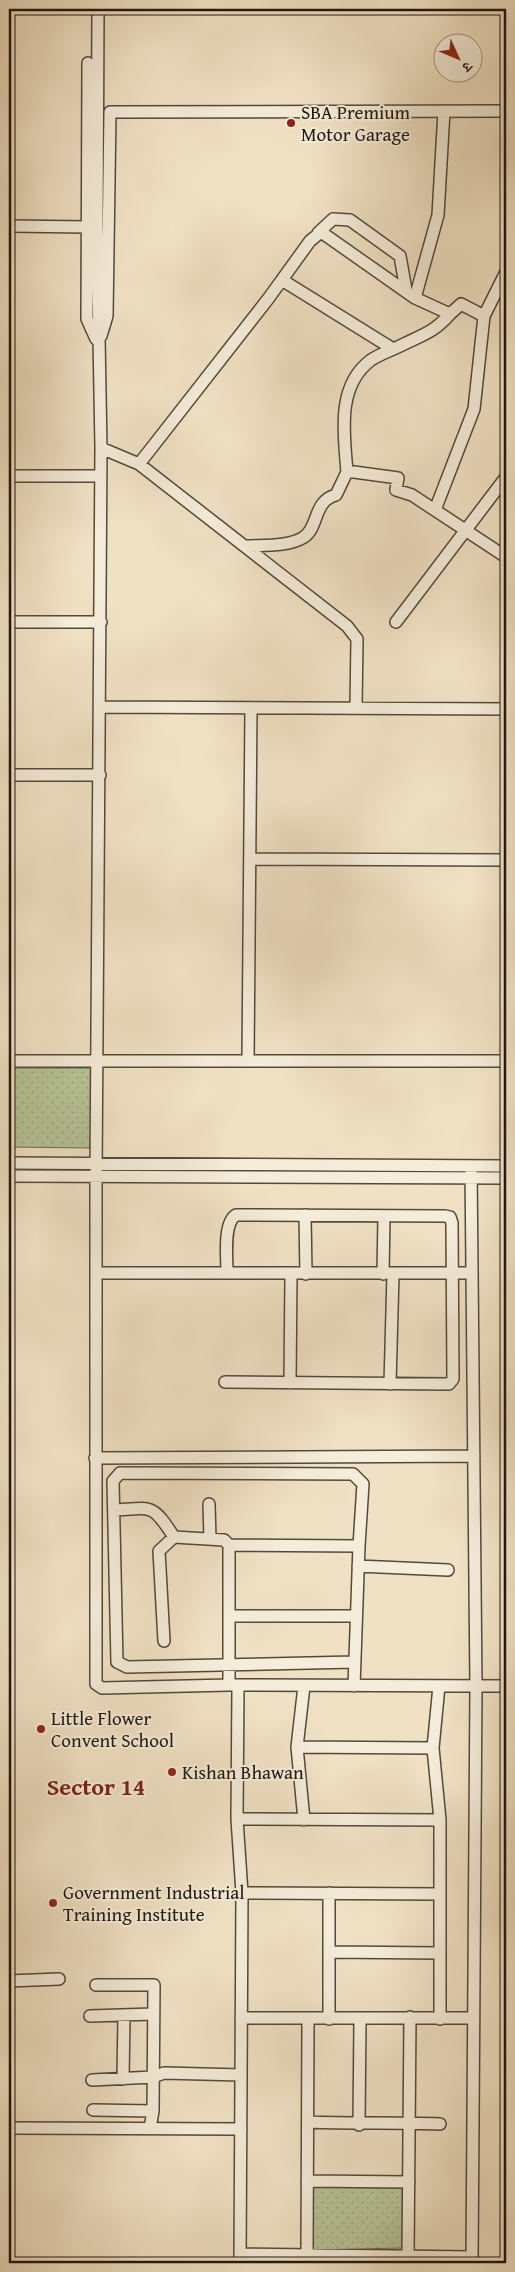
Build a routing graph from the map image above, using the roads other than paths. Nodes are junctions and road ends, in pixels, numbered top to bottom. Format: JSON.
{"nodes":[{"id":1,"x":98,"y":9,"type":"edge"},
{"id":2,"x":88,"y":63,"type":"dead end"},
{"id":3,"x":444,"y":111,"type":"junction"},
{"id":4,"x":506,"y":111,"type":"edge"},
{"id":5,"x":9,"y":226,"type":"edge"},
{"id":6,"x":88,"y":227,"type":"junction"},
{"id":7,"x":318,"y":233,"type":"junction"},
{"id":8,"x":506,"y":272,"type":"edge"},
{"id":9,"x":282,"y":280,"type":"junction"},
{"id":10,"x":406,"y":290,"type":"junction"},
{"id":11,"x":415,"y":298,"type":"junction"},
{"id":12,"x":450,"y":314,"type":"junction"},
{"id":13,"x":484,"y":316,"type":"junction"},
{"id":14,"x":98,"y":345,"type":"junction"},
{"id":15,"x":394,"y":349,"type":"junction"},
{"id":16,"x":101,"y":448,"type":"junction"},
{"id":17,"x":139,"y":464,"type":"junction"},
{"id":18,"x":347,"y":472,"type":"junction"},
{"id":19,"x":9,"y":476,"type":"edge"},
{"id":20,"x":101,"y":476,"type":"junction"},
{"id":21,"x":506,"y":477,"type":"edge"},
{"id":22,"x":434,"y":510,"type":"junction"},
{"id":23,"x":466,"y":531,"type":"junction"},
{"id":24,"x":246,"y":546,"type":"junction"},
{"id":25,"x":506,"y":557,"type":"edge"},
{"id":26,"x":9,"y":622,"type":"edge"},
{"id":27,"x":100,"y":622,"type":"junction"},
{"id":28,"x":396,"y":622,"type":"dead end"},
{"id":29,"x":506,"y":703,"type":"edge"},
{"id":30,"x":100,"y":707,"type":"junction"},
{"id":31,"x":251,"y":708,"type":"junction"},
{"id":32,"x":356,"y":708,"type":"junction"},
{"id":33,"x":506,"y":709,"type":"edge"},
{"id":34,"x":9,"y":775,"type":"edge"},
{"id":35,"x":100,"y":775,"type":"junction"},
{"id":36,"x":250,"y":859,"type":"junction"},
{"id":37,"x":506,"y":860,"type":"edge"},
{"id":38,"x":9,"y":1061,"type":"edge"},
{"id":39,"x":97,"y":1061,"type":"junction"},
{"id":40,"x":248,"y":1061,"type":"junction"},
{"id":41,"x":506,"y":1061,"type":"edge"},
{"id":42,"x":9,"y":1163,"type":"edge"},
{"id":43,"x":96,"y":1164,"type":"junction"},
{"id":44,"x":506,"y":1166,"type":"edge"},
{"id":45,"x":471,"y":1172,"type":"junction"},
{"id":46,"x":9,"y":1176,"type":"edge"},
{"id":47,"x":96,"y":1176,"type":"junction"},
{"id":48,"x":506,"y":1178,"type":"edge"},
{"id":49,"x":305,"y":1215,"type":"junction"},
{"id":50,"x":384,"y":1216,"type":"junction"},
{"id":51,"x":227,"y":1272,"type":"junction"},
{"id":52,"x":96,"y":1273,"type":"junction"},
{"id":53,"x":472,"y":1273,"type":"junction"},
{"id":54,"x":291,"y":1274,"type":"junction"},
{"id":55,"x":306,"y":1274,"type":"junction"},
{"id":56,"x":388,"y":1274,"type":"junction"},
{"id":57,"x":452,"y":1274,"type":"junction"},
{"id":58,"x":225,"y":1382,"type":"dead end"},
{"id":59,"x":290,"y":1383,"type":"junction"},
{"id":60,"x":390,"y":1384,"type":"junction"},
{"id":61,"x":474,"y":1456,"type":"junction"},
{"id":62,"x":95,"y":1458,"type":"junction"},
{"id":63,"x":208,"y":1504,"type":"dead end"},
{"id":64,"x":114,"y":1510,"type":"junction"},
{"id":65,"x":174,"y":1536,"type":"junction"},
{"id":66,"x":210,"y":1539,"type":"junction"},
{"id":67,"x":229,"y":1545,"type":"junction"},
{"id":68,"x":359,"y":1546,"type":"junction"},
{"id":69,"x":358,"y":1566,"type":"junction"},
{"id":70,"x":448,"y":1570,"type":"dead end"},
{"id":71,"x":229,"y":1616,"type":"junction"},
{"id":72,"x":356,"y":1616,"type":"junction"},
{"id":73,"x":164,"y":1641,"type":"dead end"},
{"id":74,"x":354,"y":1662,"type":"junction"},
{"id":75,"x":229,"y":1664,"type":"junction"},
{"id":76,"x":233,"y":1685,"type":"junction"},
{"id":77,"x":304,"y":1686,"type":"junction"},
{"id":78,"x":354,"y":1686,"type":"junction"},
{"id":79,"x":439,"y":1686,"type":"junction"},
{"id":80,"x":506,"y":1686,"type":"edge"},
{"id":81,"x":476,"y":1687,"type":"junction"},
{"id":82,"x":297,"y":1747,"type":"junction"},
{"id":83,"x":433,"y":1748,"type":"junction"},
{"id":84,"x":237,"y":1819,"type":"junction"},
{"id":85,"x":304,"y":1820,"type":"junction"},
{"id":86,"x":440,"y":1820,"type":"junction"},
{"id":87,"x":242,"y":1893,"type":"junction"},
{"id":88,"x":329,"y":1893,"type":"junction"},
{"id":89,"x":440,"y":1894,"type":"junction"},
{"id":90,"x":329,"y":1952,"type":"junction"},
{"id":91,"x":440,"y":1953,"type":"junction"},
{"id":92,"x":60,"y":1979,"type":"dead end"},
{"id":93,"x":9,"y":1981,"type":"edge"},
{"id":94,"x":96,"y":1985,"type":"dead end"},
{"id":95,"x":153,"y":2014,"type":"junction"},
{"id":96,"x":124,"y":2015,"type":"junction"},
{"id":97,"x":90,"y":2016,"type":"dead end"},
{"id":98,"x":410,"y":2017,"type":"junction"},
{"id":99,"x":241,"y":2018,"type":"junction"},
{"id":100,"x":308,"y":2018,"type":"junction"},
{"id":101,"x":473,"y":2018,"type":"junction"},
{"id":102,"x":329,"y":2019,"type":"junction"},
{"id":103,"x":360,"y":2019,"type":"junction"},
{"id":104,"x":440,"y":2019,"type":"junction"},
{"id":105,"x":241,"y":2074,"type":"junction"},
{"id":106,"x":153,"y":2078,"type":"junction"},
{"id":107,"x":123,"y":2079,"type":"junction"},
{"id":108,"x":92,"y":2080,"type":"dead end"},
{"id":109,"x":93,"y":2110,"type":"dead end"},
{"id":110,"x":152,"y":2111,"type":"junction"},
{"id":111,"x":308,"y":2122,"type":"junction"},
{"id":112,"x":408,"y":2122,"type":"junction"},
{"id":113,"x":440,"y":2124,"type":"dead end"},
{"id":114,"x":359,"y":2125,"type":"junction"},
{"id":115,"x":9,"y":2128,"type":"edge"},
{"id":116,"x":150,"y":2128,"type":"junction"},
{"id":117,"x":241,"y":2129,"type":"junction"},
{"id":118,"x":307,"y":2181,"type":"junction"},
{"id":119,"x":410,"y":2182,"type":"junction"},
{"id":120,"x":408,"y":2257,"type":"junction"},
{"id":121,"x":240,"y":2258,"type":"edge"},
{"id":122,"x":314,"y":2258,"type":"edge"},
{"id":123,"x":386,"y":2260,"type":"edge"},
{"id":124,"x":472,"y":2260,"type":"edge"}],
"edges":[{"from":1,"to":14,"type":"street"},
{"from":2,"to":6,"type":"street"},
{"from":3,"to":4,"type":"street"},
{"from":3,"to":11,"type":"street"},
{"from":3,"to":14,"type":"street"},
{"from":5,"to":6,"type":"street"},
{"from":6,"to":14,"type":"street"},
{"from":7,"to":9,"type":"street"},
{"from":7,"to":10,"type":"street"},
{"from":7,"to":10,"type":"street"},
{"from":8,"to":13,"type":"street"},
{"from":9,"to":15,"type":"street"},
{"from":9,"to":17,"type":"street"},
{"from":10,"to":11,"type":"street"},
{"from":11,"to":12,"type":"street"},
{"from":12,"to":13,"type":"street"},
{"from":12,"to":15,"type":"street"},
{"from":13,"to":22,"type":"street"},
{"from":14,"to":16,"type":"street"},
{"from":15,"to":18,"type":"street"},
{"from":16,"to":17,"type":"street"},
{"from":16,"to":20,"type":"street"},
{"from":17,"to":24,"type":"street"},
{"from":18,"to":22,"type":"street"},
{"from":18,"to":24,"type":"street"},
{"from":19,"to":20,"type":"street"},
{"from":20,"to":27,"type":"street"},
{"from":21,"to":23,"type":"street"},
{"from":22,"to":23,"type":"street"},
{"from":23,"to":25,"type":"street"},
{"from":23,"to":28,"type":"street"},
{"from":24,"to":32,"type":"street"},
{"from":26,"to":27,"type":"street"},
{"from":27,"to":30,"type":"street"},
{"from":29,"to":33,"type":"street"},
{"from":30,"to":31,"type":"street"},
{"from":30,"to":35,"type":"street"},
{"from":31,"to":32,"type":"street"},
{"from":31,"to":36,"type":"street"},
{"from":32,"to":33,"type":"street"},
{"from":34,"to":35,"type":"street"},
{"from":35,"to":39,"type":"street"},
{"from":36,"to":37,"type":"street"},
{"from":36,"to":40,"type":"street"},
{"from":38,"to":39,"type":"street"},
{"from":39,"to":40,"type":"street"},
{"from":39,"to":43,"type":"street"},
{"from":40,"to":41,"type":"street"},
{"from":42,"to":43,"type":"street"},
{"from":43,"to":45,"type":"street"},
{"from":43,"to":47,"type":"street"},
{"from":44,"to":45,"type":"street"},
{"from":45,"to":47,"type":"street"},
{"from":45,"to":48,"type":"street"},
{"from":45,"to":53,"type":"street"},
{"from":46,"to":47,"type":"street"},
{"from":47,"to":52,"type":"street"},
{"from":49,"to":50,"type":"street"},
{"from":49,"to":51,"type":"street"},
{"from":49,"to":55,"type":"street"},
{"from":50,"to":56,"type":"street"},
{"from":50,"to":57,"type":"street"},
{"from":51,"to":52,"type":"street"},
{"from":51,"to":54,"type":"street"},
{"from":52,"to":62,"type":"street"},
{"from":53,"to":57,"type":"street"},
{"from":53,"to":61,"type":"street"},
{"from":54,"to":55,"type":"street"},
{"from":54,"to":59,"type":"street"},
{"from":55,"to":56,"type":"street"},
{"from":56,"to":57,"type":"street"},
{"from":56,"to":60,"type":"street"},
{"from":57,"to":60,"type":"street"},
{"from":58,"to":59,"type":"street"},
{"from":59,"to":60,"type":"street"},
{"from":61,"to":62,"type":"street"},
{"from":61,"to":81,"type":"street"},
{"from":62,"to":76,"type":"street"},
{"from":63,"to":66,"type":"street"},
{"from":64,"to":65,"type":"street"},
{"from":64,"to":68,"type":"street"},
{"from":64,"to":75,"type":"street"},
{"from":65,"to":66,"type":"street"},
{"from":65,"to":73,"type":"street"},
{"from":66,"to":67,"type":"street"},
{"from":67,"to":68,"type":"street"},
{"from":67,"to":71,"type":"street"},
{"from":68,"to":69,"type":"street"},
{"from":69,"to":70,"type":"street"},
{"from":69,"to":72,"type":"street"},
{"from":71,"to":72,"type":"street"},
{"from":71,"to":75,"type":"street"},
{"from":72,"to":74,"type":"street"},
{"from":74,"to":75,"type":"street"},
{"from":74,"to":78,"type":"street"},
{"from":75,"to":76,"type":"street"},
{"from":76,"to":77,"type":"street"},
{"from":76,"to":84,"type":"street"},
{"from":77,"to":78,"type":"street"},
{"from":77,"to":82,"type":"street"},
{"from":78,"to":79,"type":"street"},
{"from":79,"to":81,"type":"street"},
{"from":79,"to":83,"type":"street"},
{"from":80,"to":81,"type":"street"},
{"from":81,"to":101,"type":"street"},
{"from":82,"to":83,"type":"street"},
{"from":82,"to":85,"type":"street"},
{"from":83,"to":86,"type":"street"},
{"from":84,"to":85,"type":"street"},
{"from":84,"to":87,"type":"street"},
{"from":85,"to":86,"type":"street"},
{"from":86,"to":89,"type":"street"},
{"from":87,"to":88,"type":"street"},
{"from":87,"to":99,"type":"street"},
{"from":88,"to":89,"type":"street"},
{"from":88,"to":90,"type":"street"},
{"from":89,"to":91,"type":"street"},
{"from":90,"to":91,"type":"street"},
{"from":90,"to":102,"type":"street"},
{"from":91,"to":104,"type":"street"},
{"from":92,"to":93,"type":"street"},
{"from":94,"to":95,"type":"street"},
{"from":95,"to":96,"type":"street"},
{"from":95,"to":106,"type":"street"},
{"from":96,"to":97,"type":"street"},
{"from":96,"to":107,"type":"street"},
{"from":98,"to":103,"type":"street"},
{"from":98,"to":104,"type":"street"},
{"from":98,"to":112,"type":"street"},
{"from":99,"to":100,"type":"street"},
{"from":99,"to":105,"type":"street"},
{"from":100,"to":102,"type":"street"},
{"from":100,"to":111,"type":"street"},
{"from":101,"to":104,"type":"street"},
{"from":101,"to":124,"type":"street"},
{"from":102,"to":103,"type":"street"},
{"from":103,"to":114,"type":"street"},
{"from":105,"to":106,"type":"street"},
{"from":105,"to":117,"type":"street"},
{"from":106,"to":107,"type":"street"},
{"from":106,"to":110,"type":"street"},
{"from":107,"to":108,"type":"street"},
{"from":109,"to":110,"type":"street"},
{"from":110,"to":116,"type":"street"},
{"from":111,"to":114,"type":"street"},
{"from":111,"to":118,"type":"street"},
{"from":112,"to":113,"type":"street"},
{"from":112,"to":114,"type":"street"},
{"from":112,"to":119,"type":"street"},
{"from":115,"to":116,"type":"street"},
{"from":116,"to":117,"type":"street"},
{"from":117,"to":121,"type":"street"},
{"from":118,"to":119,"type":"street"},
{"from":118,"to":122,"type":"street"},
{"from":119,"to":120,"type":"street"},
{"from":120,"to":123,"type":"street"},
{"from":120,"to":124,"type":"street"},
{"from":121,"to":122,"type":"street"},
{"from":122,"to":123,"type":"street"}]}
